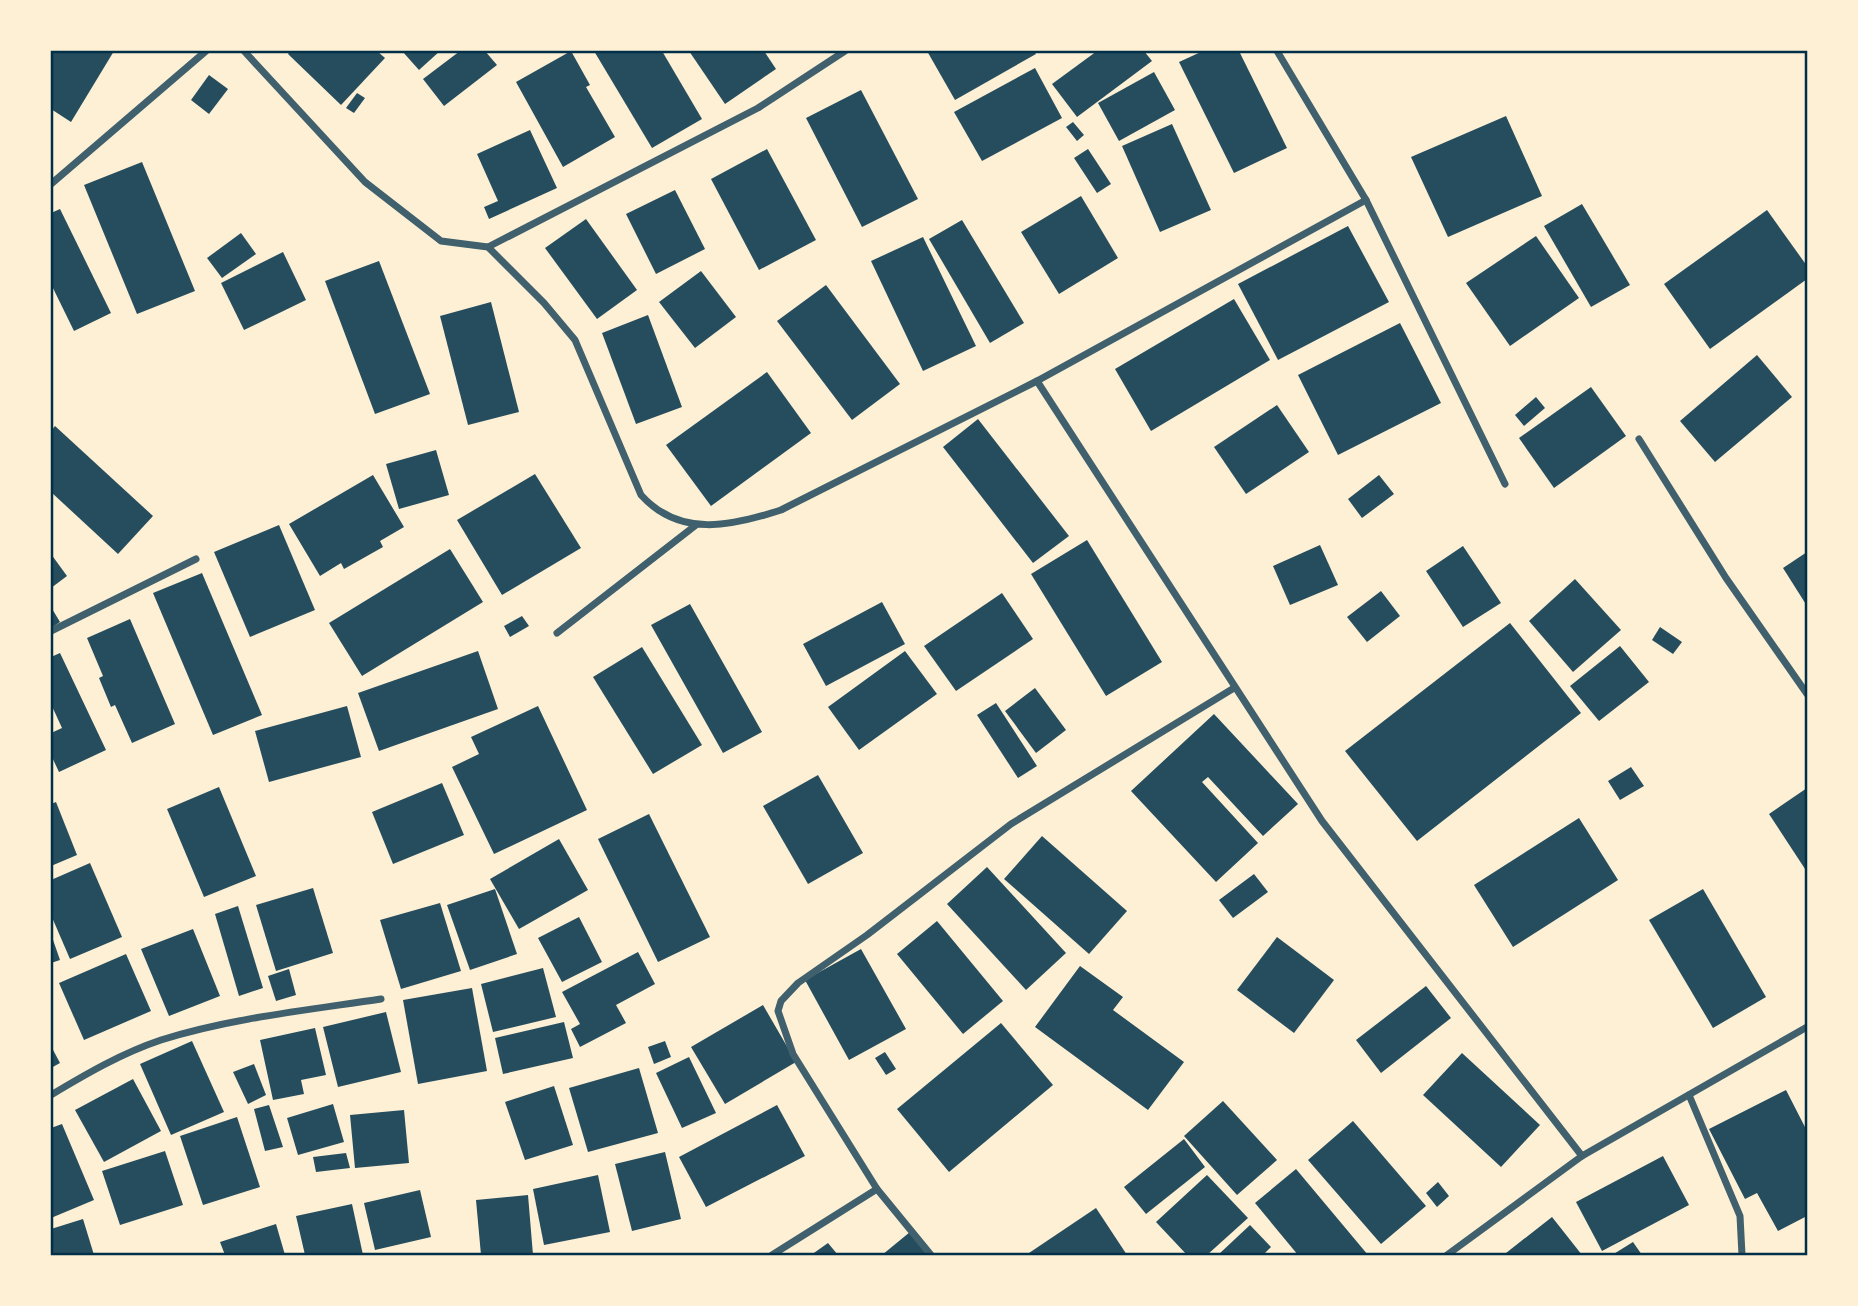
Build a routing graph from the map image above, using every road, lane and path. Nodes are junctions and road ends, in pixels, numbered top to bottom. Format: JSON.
{"nodes":[{"id":1,"x":206,"y":51,"type":"edge"},
{"id":2,"x":244,"y":51,"type":"edge"},
{"id":3,"x":845,"y":51,"type":"edge"},
{"id":4,"x":1277,"y":51,"type":"edge"},
{"id":5,"x":51,"y":184,"type":"edge"},
{"id":6,"x":1366,"y":200,"type":"junction"},
{"id":7,"x":488,"y":247,"type":"junction"},
{"id":8,"x":1037,"y":381,"type":"junction"},
{"id":9,"x":1639,"y":439,"type":"dead end"},
{"id":10,"x":1505,"y":484,"type":"dead end"},
{"id":11,"x":696,"y":525,"type":"junction"},
{"id":12,"x":196,"y":559,"type":"dead end"},
{"id":13,"x":51,"y":631,"type":"edge"},
{"id":14,"x":556,"y":633,"type":"dead end"},
{"id":15,"x":1234,"y":688,"type":"junction"},
{"id":16,"x":1807,"y":694,"type":"edge"},
{"id":17,"x":381,"y":999,"type":"dead end"},
{"id":18,"x":1807,"y":1027,"type":"edge"},
{"id":19,"x":51,"y":1095,"type":"edge"},
{"id":20,"x":1689,"y":1095,"type":"junction"},
{"id":21,"x":1582,"y":1156,"type":"junction"},
{"id":22,"x":877,"y":1189,"type":"junction"},
{"id":23,"x":772,"y":1255,"type":"edge"},
{"id":24,"x":931,"y":1255,"type":"edge"},
{"id":25,"x":1447,"y":1255,"type":"edge"},
{"id":26,"x":1742,"y":1255,"type":"edge"}],
"edges":[{"from":1,"to":5,"type":"street"},
{"from":2,"to":7,"type":"street"},
{"from":3,"to":7,"type":"street"},
{"from":4,"to":6,"type":"street"},
{"from":6,"to":8,"type":"street"},
{"from":6,"to":10,"type":"street"},
{"from":7,"to":11,"type":"street"},
{"from":8,"to":11,"type":"street"},
{"from":8,"to":15,"type":"street"},
{"from":9,"to":16,"type":"street"},
{"from":11,"to":14,"type":"street"},
{"from":12,"to":13,"type":"street"},
{"from":15,"to":21,"type":"street"},
{"from":15,"to":22,"type":"street"},
{"from":17,"to":19,"type":"street"},
{"from":18,"to":20,"type":"street"},
{"from":20,"to":21,"type":"street"},
{"from":20,"to":26,"type":"street"},
{"from":21,"to":25,"type":"street"},
{"from":22,"to":23,"type":"street"},
{"from":22,"to":24,"type":"street"}]}
